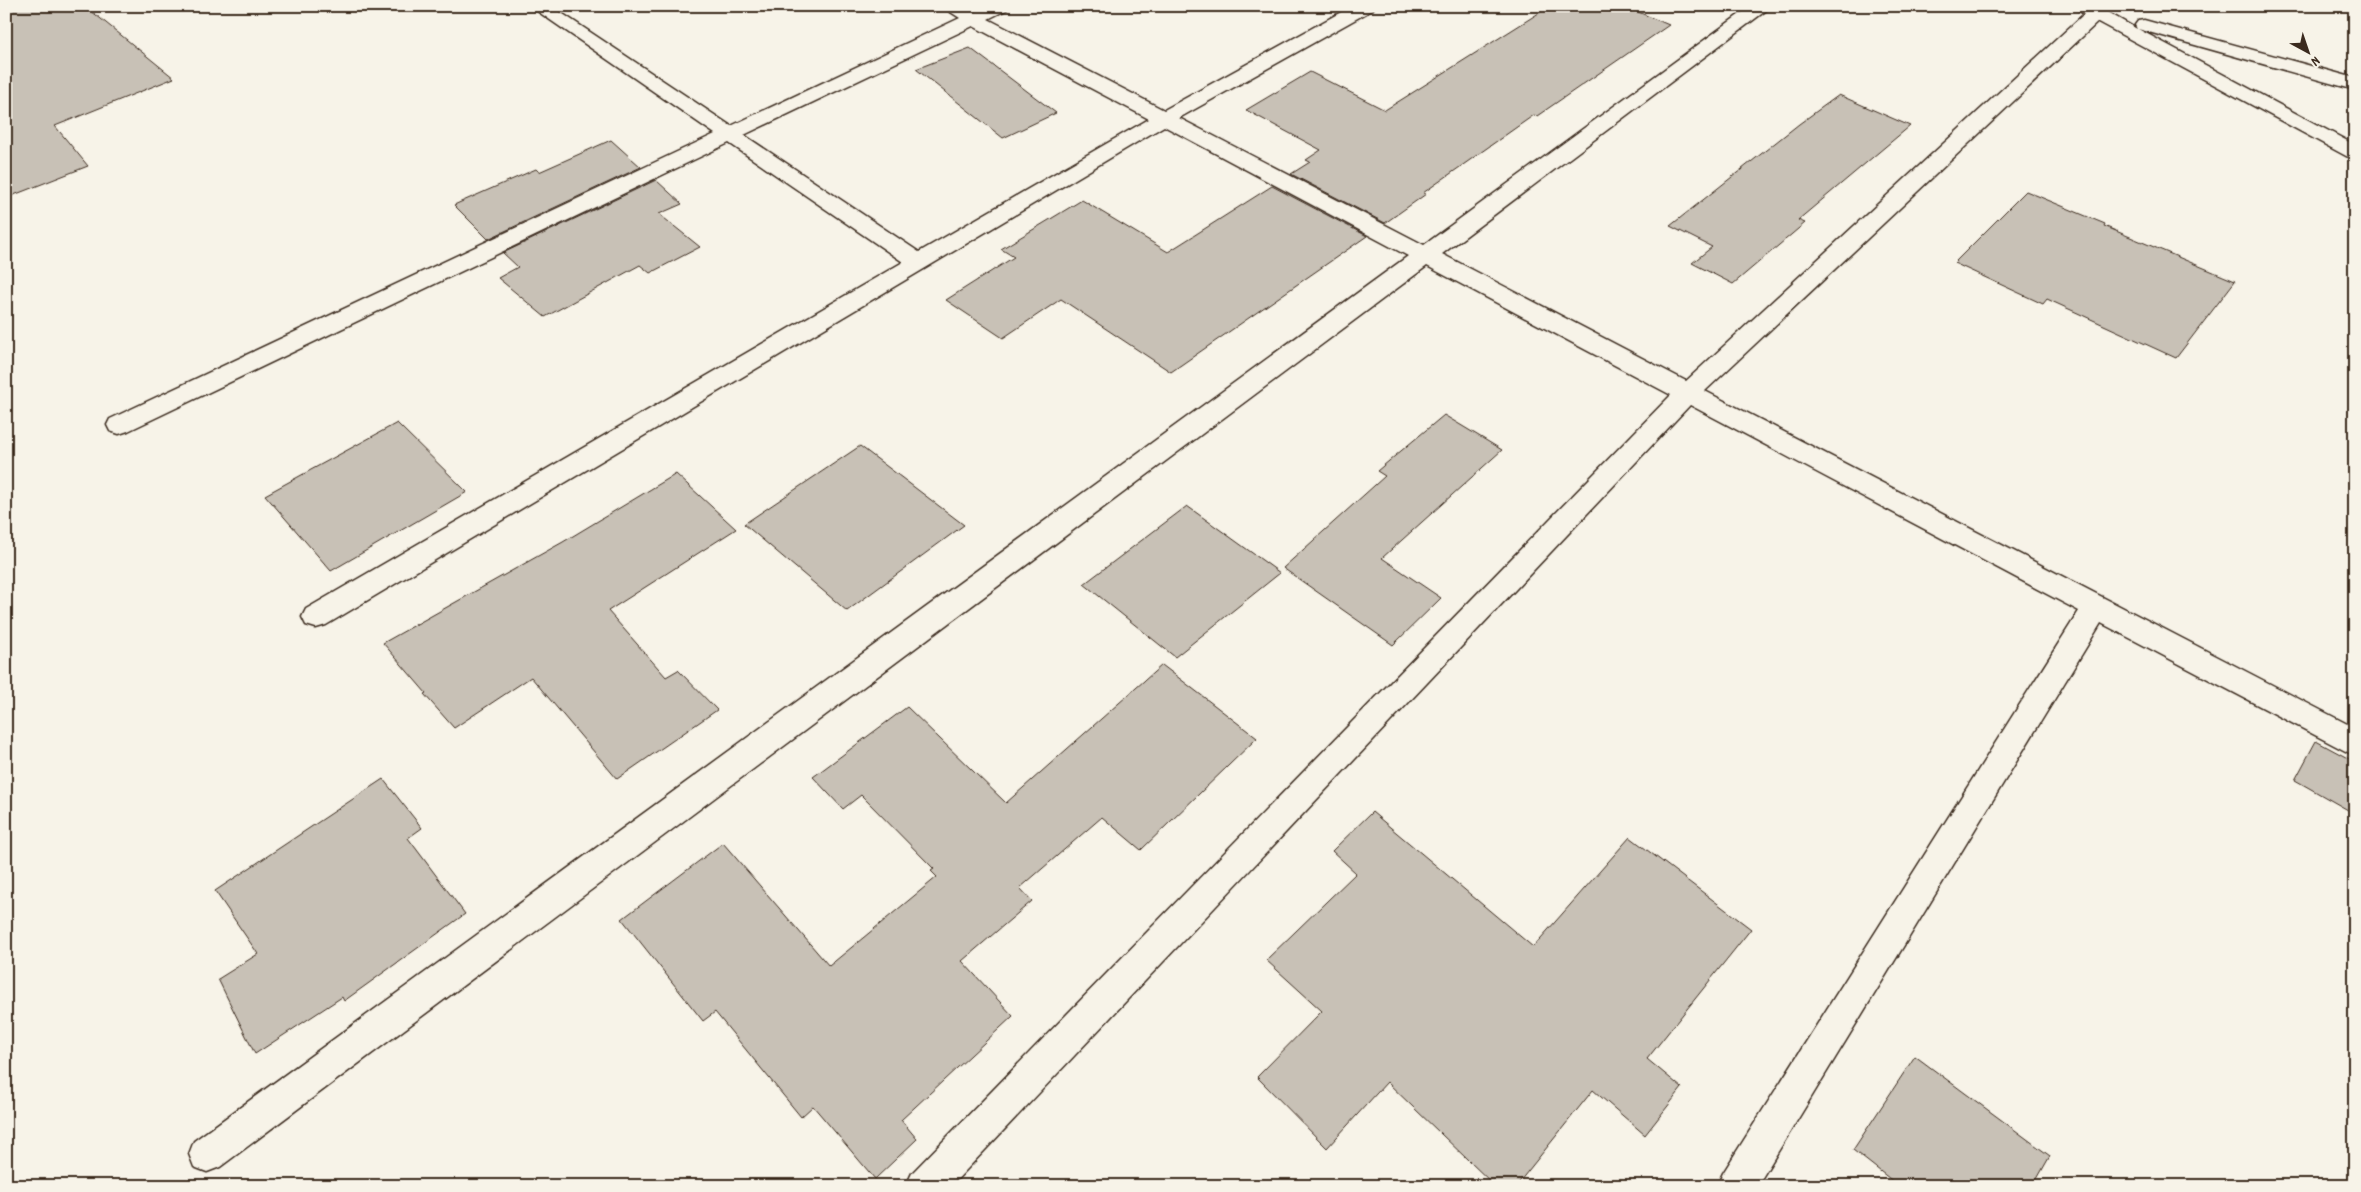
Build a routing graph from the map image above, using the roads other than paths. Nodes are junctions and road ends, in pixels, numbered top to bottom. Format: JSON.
{"nodes":[{"id":1,"x":539,"y":6,"type":"edge"},
{"id":2,"x":950,"y":6,"type":"edge"},
{"id":3,"x":1000,"y":6,"type":"edge"},
{"id":4,"x":1366,"y":6,"type":"edge"},
{"id":5,"x":1763,"y":6,"type":"edge"},
{"id":6,"x":2100,"y":8,"type":"edge"},
{"id":7,"x":973,"y":19,"type":"junction"},
{"id":8,"x":2355,"y":84,"type":"edge"},
{"id":9,"x":1164,"y":118,"type":"junction"},
{"id":10,"x":730,"y":134,"type":"junction"},
{"id":11,"x":2355,"y":153,"type":"edge"},
{"id":12,"x":1425,"y":256,"type":"junction"},
{"id":13,"x":920,"y":262,"type":"junction"},
{"id":14,"x":1688,"y":393,"type":"junction"},
{"id":15,"x":119,"y":425,"type":"dead end"},
{"id":16,"x":2096,"y":607,"type":"junction"},
{"id":17,"x":316,"y":617,"type":"dead end"},
{"id":18,"x":2355,"y":743,"type":"edge"},
{"id":19,"x":208,"y":1154,"type":"dead end"},
{"id":20,"x":925,"y":1186,"type":"edge"},
{"id":21,"x":1736,"y":1186,"type":"edge"}],
"edges":[{"from":1,"to":10,"type":"street"},
{"from":2,"to":7,"type":"street"},
{"from":3,"to":7,"type":"street"},
{"from":4,"to":9,"type":"street"},
{"from":5,"to":12,"type":"street"},
{"from":6,"to":8,"type":"street"},
{"from":6,"to":11,"type":"street"},
{"from":6,"to":14,"type":"street"},
{"from":7,"to":9,"type":"street"},
{"from":7,"to":10,"type":"street"},
{"from":9,"to":12,"type":"street"},
{"from":9,"to":13,"type":"street"},
{"from":10,"to":13,"type":"street"},
{"from":10,"to":15,"type":"street"},
{"from":12,"to":14,"type":"street"},
{"from":12,"to":19,"type":"street"},
{"from":13,"to":17,"type":"street"},
{"from":14,"to":16,"type":"street"},
{"from":14,"to":20,"type":"street"},
{"from":16,"to":18,"type":"street"},
{"from":16,"to":21,"type":"street"}]}
